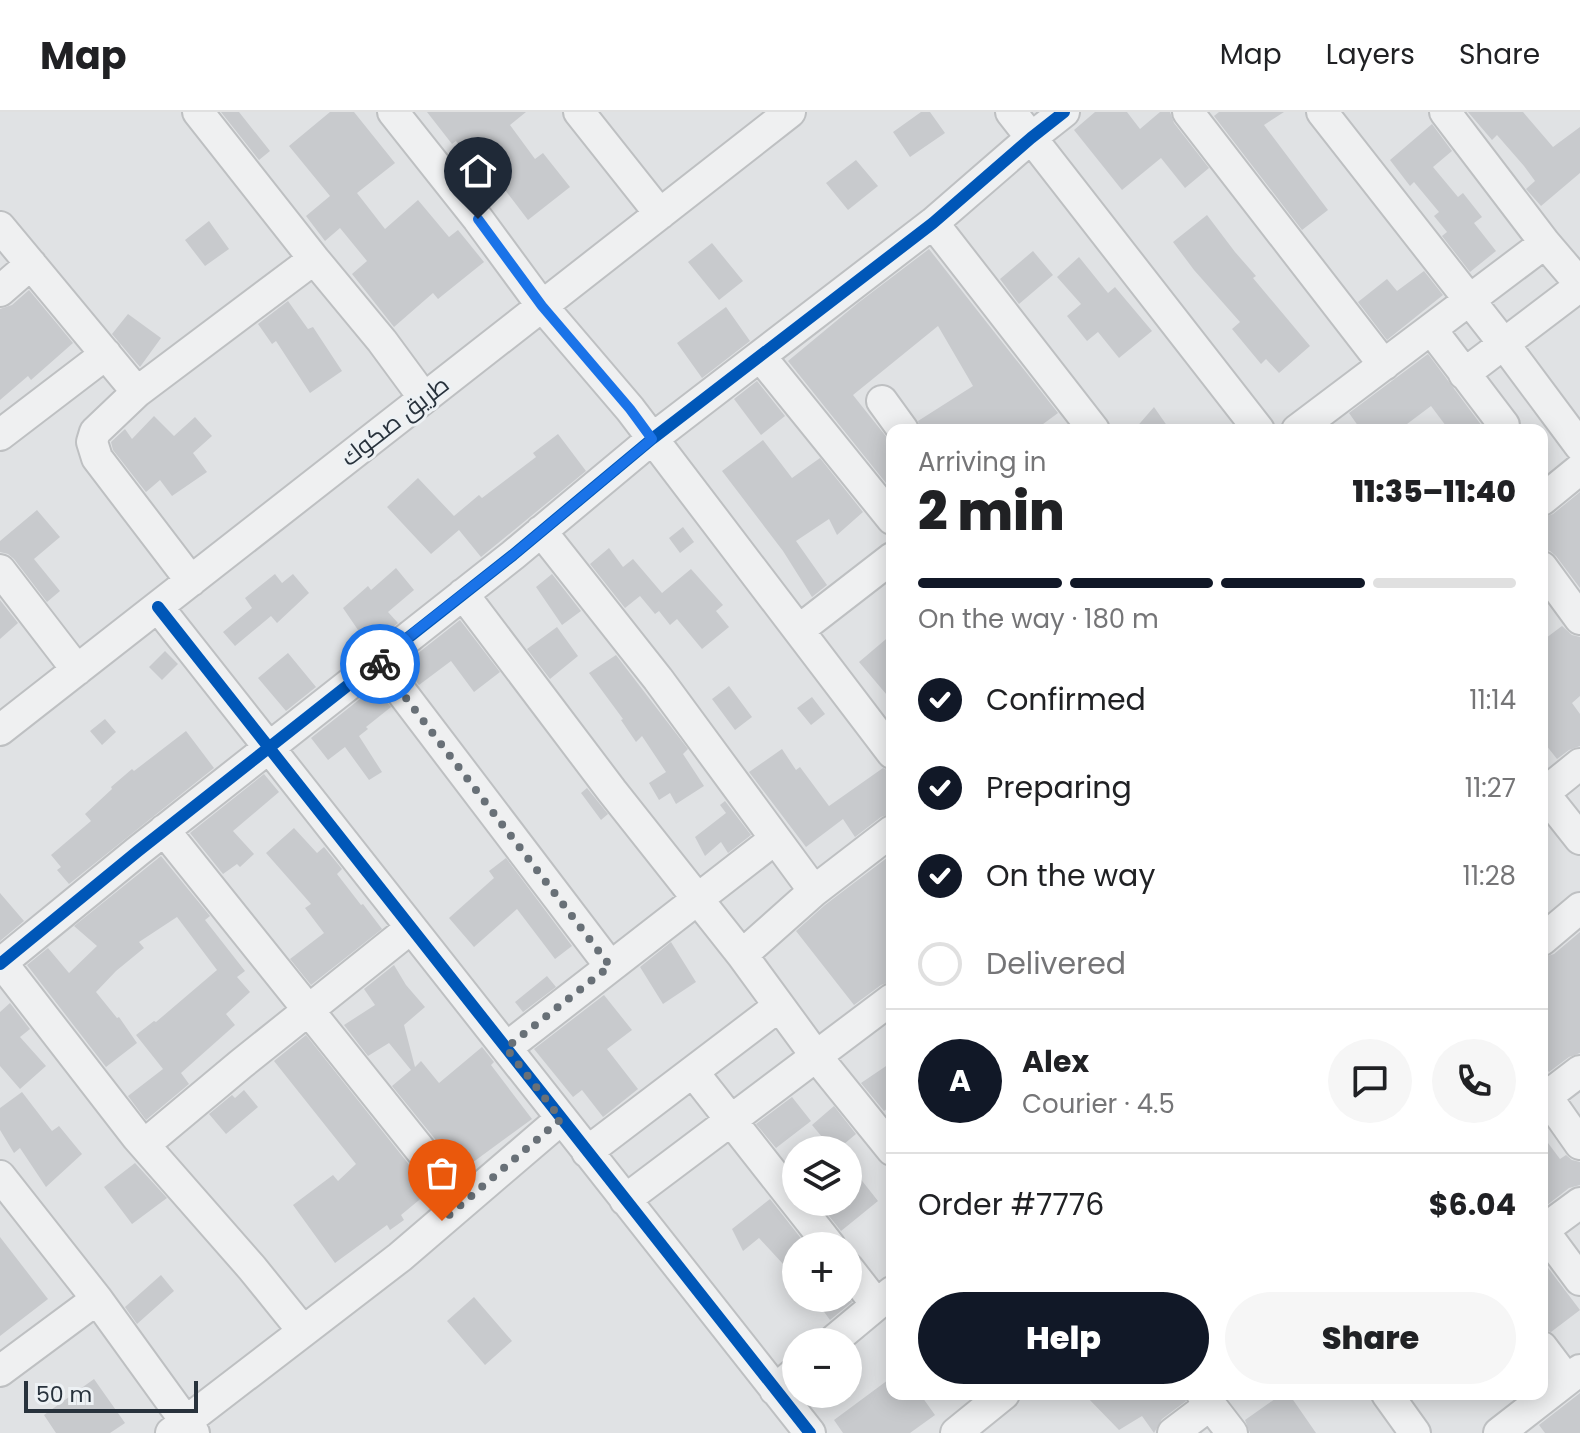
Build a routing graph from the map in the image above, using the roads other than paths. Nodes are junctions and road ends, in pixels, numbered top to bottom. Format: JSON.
{"nodes":[{"id":1,"x":198,"y":112,"type":"edge"},
{"id":2,"x":393,"y":112,"type":"edge"},
{"id":3,"x":579,"y":112,"type":"edge"},
{"id":4,"x":790,"y":112,"type":"edge"},
{"id":5,"x":1011,"y":112,"type":"edge"},
{"id":6,"x":1064,"y":112,"type":"edge"},
{"id":7,"x":1188,"y":112,"type":"edge"},
{"id":8,"x":1322,"y":112,"type":"edge"},
{"id":9,"x":1445,"y":112,"type":"edge"},
{"id":10,"x":1031,"y":138,"type":"junction"},
{"id":11,"x":660,"y":214,"type":"junction"},
{"id":12,"x":933,"y":223,"type":"junction"},
{"id":13,"x":0,"y":227,"type":"edge"},
{"id":14,"x":1545,"y":243,"type":"junction"},
{"id":15,"x":314,"y":259,"type":"junction"},
{"id":16,"x":31,"y":264,"type":"junction"},
{"id":17,"x":1580,"y":285,"type":"edge"},
{"id":18,"x":0,"y":291,"type":"edge"},
{"id":19,"x":1469,"y":300,"type":"junction"},
{"id":20,"x":542,"y":306,"type":"junction"},
{"id":21,"x":1431,"y":329,"type":"junction"},
{"id":22,"x":1504,"y":344,"type":"junction"},
{"id":23,"x":106,"y":354,"type":"junction"},
{"id":24,"x":760,"y":356,"type":"junction"},
{"id":25,"x":1384,"y":365,"type":"junction"},
{"id":26,"x":1464,"y":374,"type":"junction"},
{"id":27,"x":137,"y":392,"type":"junction"},
{"id":28,"x":424,"y":398,"type":"junction"},
{"id":29,"x":882,"y":401,"type":"dead end"},
{"id":30,"x":899,"y":424,"type":"edge"},
{"id":31,"x":1078,"y":424,"type":"edge"},
{"id":32,"x":1254,"y":424,"type":"edge"},
{"id":33,"x":1305,"y":424,"type":"edge"},
{"id":34,"x":1503,"y":424,"type":"edge"},
{"id":35,"x":0,"y":435,"type":"edge"},
{"id":36,"x":652,"y":439,"type":"junction"},
{"id":37,"x":1580,"y":446,"type":"edge"},
{"id":38,"x":1580,"y":469,"type":"edge"},
{"id":39,"x":1548,"y":495,"type":"edge"},
{"id":40,"x":886,"y":512,"type":"edge"},
{"id":41,"x":541,"y":531,"type":"junction"},
{"id":42,"x":886,"y":563,"type":"edge"},
{"id":43,"x":0,"y":570,"type":"edge"},
{"id":44,"x":1548,"y":575,"type":"edge"},
{"id":45,"x":191,"y":581,"type":"junction"},
{"id":46,"x":463,"y":594,"type":"junction"},
{"id":47,"x":158,"y":607,"type":"junction"},
{"id":48,"x":1580,"y":619,"type":"edge"},
{"id":49,"x":799,"y":630,"type":"junction"},
{"id":50,"x":378,"y":661,"type":"junction"},
{"id":51,"x":77,"y":670,"type":"junction"},
{"id":52,"x":0,"y":730,"type":"edge"},
{"id":53,"x":886,"y":745,"type":"edge"},
{"id":54,"x":269,"y":748,"type":"junction"},
{"id":55,"x":1580,"y":764,"type":"edge"},
{"id":56,"x":1548,"y":788,"type":"edge"},
{"id":57,"x":1548,"y":798,"type":"edge"},
{"id":58,"x":164,"y":830,"type":"junction"},
{"id":59,"x":886,"y":836,"type":"edge"},
{"id":60,"x":775,"y":839,"type":"junction"},
{"id":61,"x":1580,"y":839,"type":"edge"},
{"id":62,"x":814,"y":891,"type":"junction"},
{"id":63,"x":699,"y":898,"type":"junction"},
{"id":64,"x":1580,"y":908,"type":"edge"},
{"id":65,"x":411,"y":928,"type":"junction"},
{"id":66,"x":1548,"y":935,"type":"edge"},
{"id":67,"x":742,"y":955,"type":"junction"},
{"id":68,"x":1,"y":964,"type":"edge"},
{"id":69,"x":610,"y":966,"type":"junction"},
{"id":70,"x":886,"y":1004,"type":"edge"},
{"id":71,"x":779,"y":1006,"type":"junction"},
{"id":72,"x":308,"y":1011,"type":"junction"},
{"id":73,"x":506,"y":1048,"type":"junction"},
{"id":74,"x":816,"y":1056,"type":"junction"},
{"id":75,"x":1580,"y":1071,"type":"edge"},
{"id":76,"x":693,"y":1072,"type":"junction"},
{"id":77,"x":1548,"y":1093,"type":"edge"},
{"id":78,"x":1548,"y":1101,"type":"edge"},
{"id":79,"x":561,"y":1119,"type":"junction"},
{"id":80,"x":732,"y":1120,"type":"junction"},
{"id":81,"x":886,"y":1143,"type":"edge"},
{"id":82,"x":1580,"y":1144,"type":"edge"},
{"id":83,"x":144,"y":1145,"type":"junction"},
{"id":84,"x":587,"y":1152,"type":"junction"},
{"id":85,"x":2,"y":1181,"type":"edge"},
{"id":86,"x":625,"y":1200,"type":"junction"},
{"id":87,"x":463,"y":1203,"type":"junction"},
{"id":88,"x":1580,"y":1203,"type":"edge"},
{"id":89,"x":1548,"y":1226,"type":"edge"},
{"id":90,"x":819,"y":1232,"type":"edge"},
{"id":91,"x":1548,"y":1237,"type":"edge"},
{"id":92,"x":862,"y":1280,"type":"edge"},
{"id":93,"x":1580,"y":1280,"type":"edge"},
{"id":94,"x":884,"y":1298,"type":"edge"},
{"id":95,"x":97,"y":1299,"type":"junction"},
{"id":96,"x":849,"y":1328,"type":"edge"},
{"id":97,"x":303,"y":1331,"type":"junction"},
{"id":98,"x":1548,"y":1352,"type":"edge"},
{"id":99,"x":0,"y":1371,"type":"edge"},
{"id":100,"x":1574,"y":1375,"type":"edge"},
{"id":101,"x":782,"y":1378,"type":"edge"},
{"id":102,"x":1548,"y":1395,"type":"edge"},
{"id":103,"x":997,"y":1400,"type":"edge"},
{"id":104,"x":1205,"y":1400,"type":"edge"},
{"id":105,"x":1207,"y":1400,"type":"edge"},
{"id":106,"x":1391,"y":1400,"type":"edge"},
{"id":107,"x":1542,"y":1400,"type":"edge"},
{"id":108,"x":798,"y":1408,"type":"edge"},
{"id":109,"x":184,"y":1429,"type":"edge"},
{"id":110,"x":810,"y":1433,"type":"edge"},
{"id":111,"x":956,"y":1433,"type":"edge"},
{"id":112,"x":1173,"y":1433,"type":"edge"},
{"id":113,"x":1232,"y":1433,"type":"edge"},
{"id":114,"x":1415,"y":1433,"type":"edge"},
{"id":115,"x":1499,"y":1433,"type":"edge"}],
"edges":[{"from":1,"to":15,"type":"street"},
{"from":2,"to":20,"type":"street"},
{"from":3,"to":11,"type":"street"},
{"from":4,"to":11,"type":"street","name":"طريق صكوك"},
{"from":5,"to":10,"type":"street"},
{"from":6,"to":10,"type":"street"},
{"from":7,"to":25,"type":"street"},
{"from":8,"to":19,"type":"street"},
{"from":9,"to":14,"type":"street"},
{"from":10,"to":12,"type":"street"},
{"from":10,"to":32,"type":"street"},
{"from":11,"to":20,"type":"street","name":"طريق صكوك"},
{"from":12,"to":24,"type":"street"},
{"from":12,"to":31,"type":"street"},
{"from":13,"to":16,"type":"street"},
{"from":14,"to":17,"type":"street"},
{"from":14,"to":19,"type":"street"},
{"from":15,"to":27,"type":"street"},
{"from":15,"to":28,"type":"street"},
{"from":16,"to":18,"type":"street"},
{"from":16,"to":23,"type":"street"},
{"from":17,"to":22,"type":"street"},
{"from":19,"to":21,"type":"street"},
{"from":19,"to":22,"type":"street"},
{"from":20,"to":28,"type":"street","name":"طريق صكوك"},
{"from":20,"to":36,"type":"street"},
{"from":21,"to":25,"type":"street"},
{"from":21,"to":26,"type":"street"},
{"from":22,"to":26,"type":"street"},
{"from":22,"to":37,"type":"street"},
{"from":23,"to":27,"type":"street"},
{"from":23,"to":35,"type":"street"},
{"from":24,"to":36,"type":"street"},
{"from":24,"to":40,"type":"street"},
{"from":25,"to":33,"type":"street"},
{"from":26,"to":34,"type":"street"},
{"from":27,"to":45,"type":"street"},
{"from":28,"to":45,"type":"street","name":"طريق صكوك"},
{"from":29,"to":30,"type":"street"},
{"from":36,"to":41,"type":"street"},
{"from":36,"to":49,"type":"street"},
{"from":38,"to":39,"type":"street"},
{"from":41,"to":46,"type":"street"},
{"from":41,"to":60,"type":"street"},
{"from":42,"to":49,"type":"street"},
{"from":43,"to":51,"type":"street"},
{"from":44,"to":48,"type":"street"},
{"from":45,"to":47,"type":"street","name":"طريق صكوك"},
{"from":46,"to":50,"type":"street"},
{"from":46,"to":63,"type":"street"},
{"from":47,"to":51,"type":"street","name":"طريق صكوك"},
{"from":47,"to":54,"type":"street"},
{"from":49,"to":53,"type":"street"},
{"from":50,"to":54,"type":"street"},
{"from":50,"to":69,"type":"street"},
{"from":51,"to":52,"type":"street","name":"طريق صكوك"},
{"from":54,"to":58,"type":"street"},
{"from":54,"to":65,"type":"street"},
{"from":55,"to":56,"type":"street"},
{"from":57,"to":61,"type":"street"},
{"from":58,"to":68,"type":"street"},
{"from":58,"to":72,"type":"street"},
{"from":59,"to":62,"type":"street"},
{"from":60,"to":62,"type":"street"},
{"from":60,"to":63,"type":"street"},
{"from":62,"to":67,"type":"street"},
{"from":63,"to":67,"type":"street"},
{"from":63,"to":69,"type":"street"},
{"from":64,"to":66,"type":"street"},
{"from":65,"to":72,"type":"street"},
{"from":65,"to":73,"type":"street"},
{"from":67,"to":71,"type":"street"},
{"from":68,"to":83,"type":"street"},
{"from":69,"to":73,"type":"street"},
{"from":70,"to":74,"type":"street"},
{"from":71,"to":74,"type":"street"},
{"from":71,"to":76,"type":"street"},
{"from":72,"to":83,"type":"street"},
{"from":72,"to":87,"type":"street"},
{"from":73,"to":79,"type":"street"},
{"from":74,"to":80,"type":"street"},
{"from":74,"to":81,"type":"street"},
{"from":75,"to":77,"type":"street"},
{"from":76,"to":80,"type":"street"},
{"from":76,"to":84,"type":"street"},
{"from":78,"to":82,"type":"street"},
{"from":79,"to":84,"type":"street"},
{"from":79,"to":87,"type":"street"},
{"from":80,"to":86,"type":"street"},
{"from":80,"to":90,"type":"street"},
{"from":83,"to":97,"type":"street"},
{"from":84,"to":86,"type":"street"},
{"from":85,"to":95,"type":"street"},
{"from":86,"to":101,"type":"street"},
{"from":87,"to":97,"type":"street"},
{"from":88,"to":89,"type":"street"},
{"from":91,"to":93,"type":"street"},
{"from":92,"to":94,"type":"street"},
{"from":94,"to":96,"type":"street"},
{"from":95,"to":99,"type":"street"},
{"from":95,"to":109,"type":"street"},
{"from":97,"to":109,"type":"street"},
{"from":98,"to":100,"type":"street"},
{"from":100,"to":102,"type":"street"},
{"from":103,"to":111,"type":"street"},
{"from":104,"to":112,"type":"street"},
{"from":105,"to":113,"type":"street"},
{"from":106,"to":114,"type":"street"},
{"from":107,"to":115,"type":"street"},
{"from":108,"to":110,"type":"street"}]}
